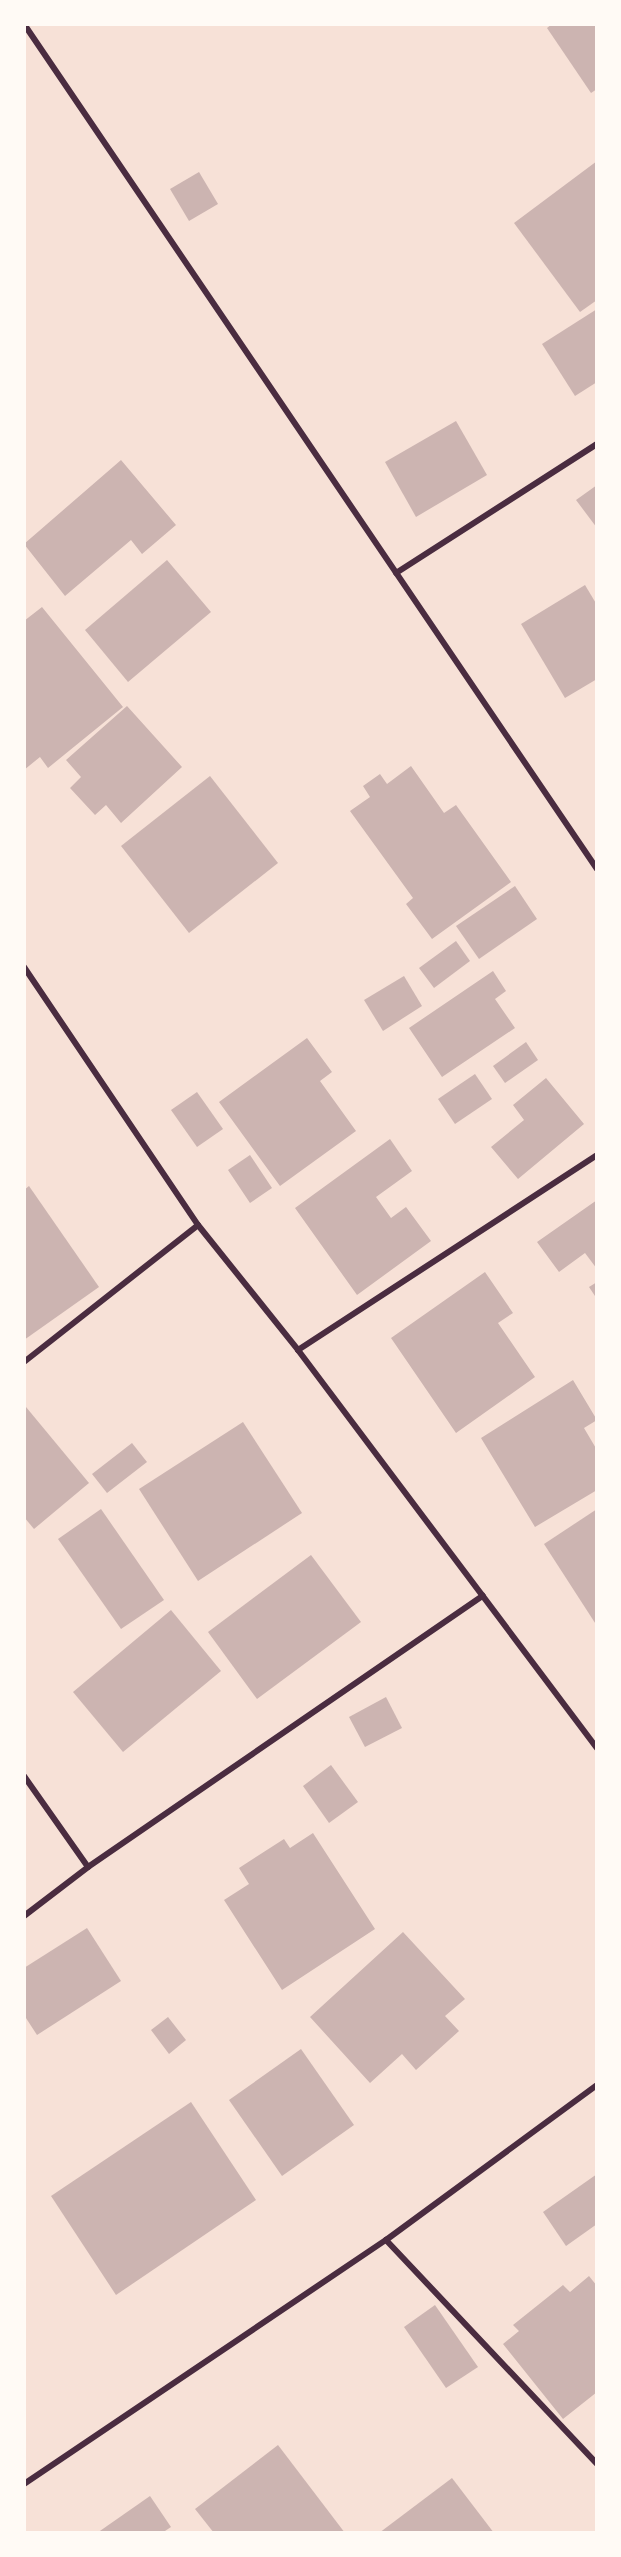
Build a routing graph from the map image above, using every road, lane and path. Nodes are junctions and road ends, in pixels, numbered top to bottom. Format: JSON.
{"nodes":[{"id":1,"x":24,"y":24,"type":"edge"},
{"id":2,"x":597,"y":444,"type":"edge"},
{"id":3,"x":396,"y":573,"type":"junction"},
{"id":4,"x":597,"y":869,"type":"edge"},
{"id":5,"x":24,"y":967,"type":"edge"},
{"id":6,"x":597,"y":1155,"type":"edge"},
{"id":7,"x":198,"y":1225,"type":"junction"},
{"id":8,"x":298,"y":1350,"type":"junction"},
{"id":9,"x":24,"y":1362,"type":"edge"},
{"id":10,"x":483,"y":1596,"type":"junction"},
{"id":11,"x":597,"y":1748,"type":"edge"},
{"id":12,"x":24,"y":1776,"type":"edge"},
{"id":13,"x":88,"y":1867,"type":"junction"},
{"id":14,"x":24,"y":1916,"type":"edge"},
{"id":15,"x":597,"y":2085,"type":"edge"},
{"id":16,"x":386,"y":2240,"type":"junction"},
{"id":17,"x":597,"y":2464,"type":"edge"},
{"id":18,"x":24,"y":2484,"type":"edge"}],
"edges":[{"from":1,"to":3,"type":"street"},
{"from":2,"to":3,"type":"street"},
{"from":3,"to":4,"type":"street"},
{"from":5,"to":7,"type":"street"},
{"from":6,"to":8,"type":"street"},
{"from":7,"to":8,"type":"street"},
{"from":7,"to":9,"type":"street"},
{"from":8,"to":10,"type":"street"},
{"from":10,"to":11,"type":"street"},
{"from":10,"to":13,"type":"street"},
{"from":12,"to":13,"type":"street"},
{"from":13,"to":14,"type":"street"},
{"from":15,"to":16,"type":"street"},
{"from":16,"to":17,"type":"street"},
{"from":16,"to":18,"type":"street"}]}
